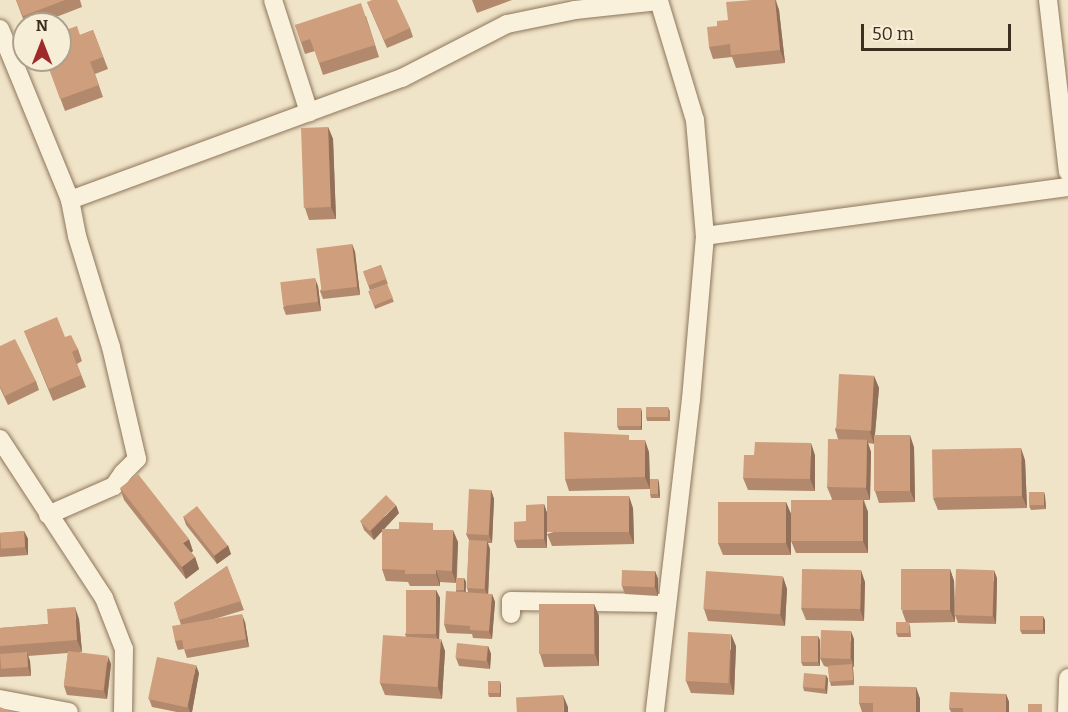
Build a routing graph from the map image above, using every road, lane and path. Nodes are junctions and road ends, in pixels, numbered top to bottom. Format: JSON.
{"nodes":[{"id":1,"x":273,"y":0,"type":"edge"},
{"id":2,"x":1048,"y":0,"type":"edge"},
{"id":3,"x":658,"y":1,"type":"edge"},
{"id":4,"x":0,"y":29,"type":"edge"},
{"id":5,"x":309,"y":112,"type":"junction"},
{"id":6,"x":1068,"y":172,"type":"edge"},
{"id":7,"x":1068,"y":187,"type":"edge"},
{"id":8,"x":70,"y":200,"type":"junction"},
{"id":9,"x":705,"y":236,"type":"junction"},
{"id":10,"x":0,"y":439,"type":"edge"},
{"id":11,"x":48,"y":515,"type":"junction"},
{"id":12,"x":666,"y":603,"type":"junction"},
{"id":13,"x":511,"y":615,"type":"dead end"},
{"id":14,"x":1068,"y":678,"type":"edge"},
{"id":15,"x":0,"y":699,"type":"edge"},
{"id":16,"x":69,"y":712,"type":"edge"},
{"id":17,"x":123,"y":712,"type":"edge"},
{"id":18,"x":654,"y":712,"type":"edge"},
{"id":19,"x":1067,"y":712,"type":"edge"}],
"edges":[{"from":1,"to":5,"type":"street"},
{"from":2,"to":6,"type":"street"},
{"from":3,"to":5,"type":"street"},
{"from":3,"to":9,"type":"street"},
{"from":4,"to":8,"type":"street"},
{"from":5,"to":8,"type":"street"},
{"from":7,"to":9,"type":"street"},
{"from":8,"to":11,"type":"street"},
{"from":9,"to":12,"type":"street"},
{"from":10,"to":11,"type":"street"},
{"from":11,"to":17,"type":"street"},
{"from":12,"to":13,"type":"street"},
{"from":12,"to":18,"type":"street"},
{"from":14,"to":19,"type":"street"},
{"from":15,"to":16,"type":"street"}]}
